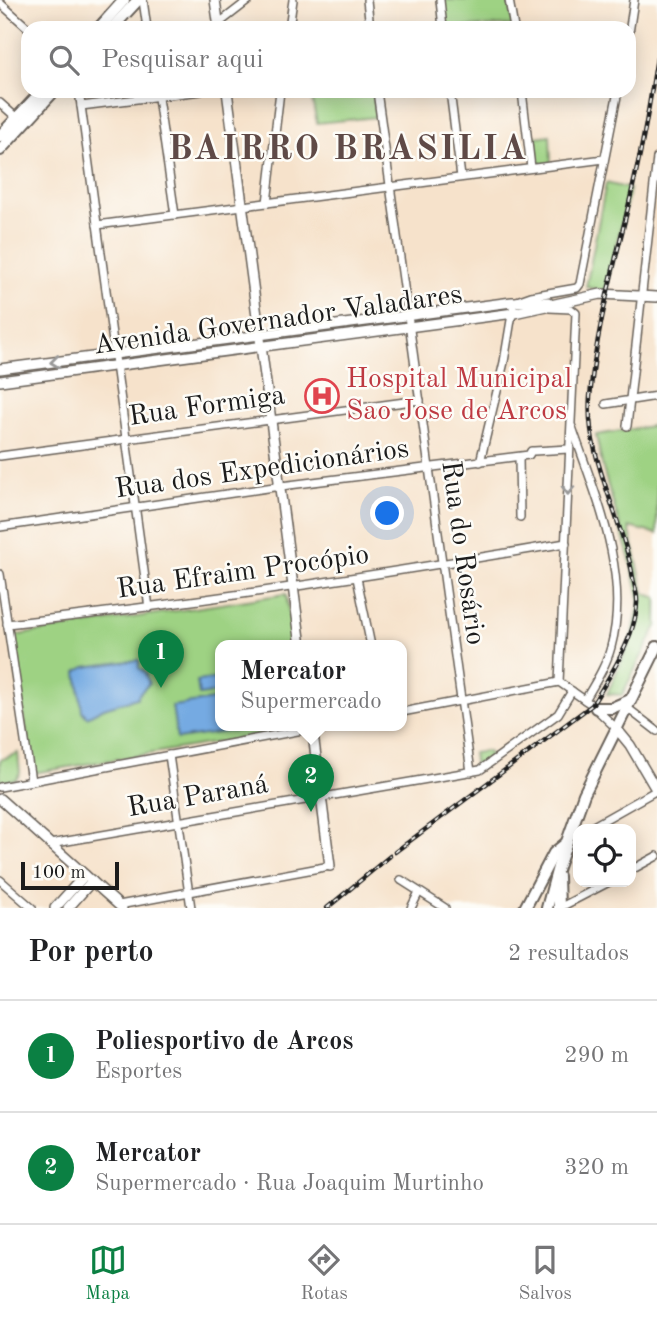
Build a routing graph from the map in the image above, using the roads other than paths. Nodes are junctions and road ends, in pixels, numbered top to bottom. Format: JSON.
{"nodes":[{"id":1,"x":124,"y":0,"type":"edge"},
{"id":2,"x":140,"y":0,"type":"edge"},
{"id":3,"x":215,"y":0,"type":"edge"},
{"id":4,"x":248,"y":0,"type":"edge"},
{"id":5,"x":293,"y":0,"type":"edge"},
{"id":6,"x":367,"y":0,"type":"edge"},
{"id":7,"x":440,"y":0,"type":"edge"},
{"id":8,"x":509,"y":0,"type":"edge"},
{"id":9,"x":634,"y":0,"type":"edge"},
{"id":10,"x":3,"y":4,"type":"edge"},
{"id":11,"x":21,"y":21,"type":"edge"},
{"id":12,"x":105,"y":21,"type":"edge"},
{"id":13,"x":119,"y":21,"type":"edge"},
{"id":14,"x":145,"y":21,"type":"edge"},
{"id":15,"x":218,"y":21,"type":"edge"},
{"id":16,"x":225,"y":21,"type":"edge"},
{"id":17,"x":290,"y":21,"type":"edge"},
{"id":18,"x":369,"y":21,"type":"edge"},
{"id":19,"x":442,"y":21,"type":"edge"},
{"id":20,"x":513,"y":21,"type":"edge"},
{"id":21,"x":631,"y":21,"type":"edge"},
{"id":22,"x":37,"y":98,"type":"edge"},
{"id":23,"x":46,"y":98,"type":"edge"},
{"id":24,"x":80,"y":98,"type":"edge"},
{"id":25,"x":132,"y":98,"type":"edge"},
{"id":26,"x":158,"y":98,"type":"edge"},
{"id":27,"x":228,"y":98,"type":"edge"},
{"id":28,"x":279,"y":98,"type":"edge"},
{"id":29,"x":378,"y":98,"type":"edge"},
{"id":30,"x":451,"y":98,"type":"edge"},
{"id":31,"x":523,"y":98,"type":"edge"},
{"id":32,"x":617,"y":98,"type":"edge"},
{"id":33,"x":0,"y":103,"type":"edge"},
{"id":34,"x":81,"y":106,"type":"junction"},
{"id":35,"x":20,"y":122,"type":"junction"},
{"id":36,"x":0,"y":136,"type":"edge"},
{"id":37,"x":0,"y":150,"type":"edge"},
{"id":38,"x":657,"y":158,"type":"edge"},
{"id":39,"x":604,"y":159,"type":"junction"},
{"id":40,"x":531,"y":168,"type":"junction"},
{"id":41,"x":461,"y":177,"type":"junction"},
{"id":42,"x":390,"y":187,"type":"junction"},
{"id":43,"x":267,"y":203,"type":"junction"},
{"id":44,"x":243,"y":206,"type":"junction"},
{"id":45,"x":176,"y":215,"type":"junction"},
{"id":46,"x":97,"y":225,"type":"junction"},
{"id":47,"x":640,"y":297,"type":"junction"},
{"id":48,"x":655,"y":297,"type":"edge"},
{"id":49,"x":514,"y":302,"type":"junction"},
{"id":50,"x":561,"y":302,"type":"junction"},
{"id":51,"x":540,"y":307,"type":"junction"},
{"id":52,"x":511,"y":313,"type":"junction"},
{"id":53,"x":408,"y":316,"type":"junction"},
{"id":54,"x":410,"y":327,"type":"junction"},
{"id":55,"x":260,"y":335,"type":"junction"},
{"id":56,"x":261,"y":347,"type":"junction"},
{"id":57,"x":115,"y":354,"type":"junction"},
{"id":58,"x":116,"y":366,"type":"junction"},
{"id":59,"x":1,"y":369,"type":"edge"},
{"id":60,"x":2,"y":381,"type":"edge"},
{"id":61,"x":657,"y":396,"type":"edge"},
{"id":62,"x":419,"y":400,"type":"junction"},
{"id":63,"x":630,"y":401,"type":"junction"},
{"id":64,"x":606,"y":404,"type":"dead end"},
{"id":65,"x":271,"y":419,"type":"junction"},
{"id":66,"x":570,"y":422,"type":"junction"},
{"id":67,"x":627,"y":426,"type":"dead end"},
{"id":68,"x":126,"y":439,"type":"junction"},
{"id":69,"x":569,"y":449,"type":"junction"},
{"id":70,"x":0,"y":456,"type":"edge"},
{"id":71,"x":519,"y":457,"type":"junction"},
{"id":72,"x":569,"y":460,"type":"junction"},
{"id":73,"x":480,"y":462,"type":"junction"},
{"id":74,"x":585,"y":466,"type":"junction"},
{"id":75,"x":429,"y":469,"type":"junction"},
{"id":76,"x":281,"y":486,"type":"junction"},
{"id":77,"x":136,"y":509,"type":"junction"},
{"id":78,"x":520,"y":517,"type":"dead end"},
{"id":79,"x":0,"y":527,"type":"edge"},
{"id":80,"x":566,"y":543,"type":"junction"},
{"id":81,"x":442,"y":564,"type":"junction"},
{"id":82,"x":0,"y":574,"type":"edge"},
{"id":83,"x":357,"y":578,"type":"junction"},
{"id":84,"x":293,"y":587,"type":"junction"},
{"id":85,"x":149,"y":608,"type":"junction"},
{"id":86,"x":8,"y":624,"type":"junction"},
{"id":87,"x":0,"y":639,"type":"edge"},
{"id":88,"x":9,"y":639,"type":"junction"},
{"id":89,"x":300,"y":640,"type":"edge"},
{"id":90,"x":369,"y":640,"type":"edge"},
{"id":91,"x":657,"y":647,"type":"edge"},
{"id":92,"x":559,"y":682,"type":"junction"},
{"id":93,"x":572,"y":691,"type":"junction"},
{"id":94,"x":585,"y":700,"type":"junction"},
{"id":95,"x":461,"y":701,"type":"junction"},
{"id":96,"x":628,"y":704,"type":"junction"},
{"id":97,"x":596,"y":708,"type":"junction"},
{"id":98,"x":407,"y":711,"type":"edge"},
{"id":99,"x":616,"y":728,"type":"junction"},
{"id":100,"x":292,"y":731,"type":"edge"},
{"id":101,"x":313,"y":731,"type":"edge"},
{"id":102,"x":657,"y":731,"type":"edge"},
{"id":103,"x":169,"y":755,"type":"junction"},
{"id":104,"x":471,"y":772,"type":"junction"},
{"id":105,"x":31,"y":781,"type":"junction"},
{"id":106,"x":0,"y":787,"type":"edge"},
{"id":107,"x":657,"y":790,"type":"edge"},
{"id":108,"x":321,"y":797,"type":"junction"},
{"id":109,"x":0,"y":799,"type":"edge"},
{"id":110,"x":179,"y":822,"type":"junction"},
{"id":111,"x":597,"y":824,"type":"edge"},
{"id":112,"x":573,"y":838,"type":"edge"},
{"id":113,"x":566,"y":842,"type":"junction"},
{"id":114,"x":50,"y":844,"type":"junction"},
{"id":115,"x":657,"y":856,"type":"edge"},
{"id":116,"x":330,"y":866,"type":"joint"},
{"id":117,"x":558,"y":867,"type":"junction"},
{"id":118,"x":636,"y":867,"type":"edge"},
{"id":119,"x":88,"y":878,"type":"junction"},
{"id":120,"x":0,"y":880,"type":"edge"},
{"id":121,"x":401,"y":880,"type":"dead end"},
{"id":122,"x":599,"y":887,"type":"edge"},
{"id":123,"x":188,"y":892,"type":"junction"},
{"id":124,"x":419,"y":892,"type":"junction"},
{"id":125,"x":121,"y":907,"type":"edge"},
{"id":126,"x":32,"y":908,"type":"edge"},
{"id":127,"x":55,"y":908,"type":"edge"},
{"id":128,"x":68,"y":908,"type":"edge"},
{"id":129,"x":191,"y":908,"type":"edge"},
{"id":130,"x":411,"y":908,"type":"edge"},
{"id":131,"x":445,"y":908,"type":"edge"},
{"id":132,"x":525,"y":908,"type":"edge"},
{"id":133,"x":547,"y":908,"type":"edge"},
{"id":134,"x":559,"y":908,"type":"edge"}],
"edges":[{"from":1,"to":12,"type":"main road"},
{"from":2,"to":13,"type":"main road"},
{"from":2,"to":14,"type":"street"},
{"from":3,"to":15,"type":"street"},
{"from":4,"to":16,"type":"street"},
{"from":5,"to":17,"type":"street"},
{"from":6,"to":18,"type":"street"},
{"from":7,"to":19,"type":"street"},
{"from":8,"to":20,"type":"street"},
{"from":9,"to":21,"type":"street"},
{"from":10,"to":11,"type":"street"},
{"from":22,"to":35,"type":"main road"},
{"from":23,"to":35,"type":"main road"},
{"from":24,"to":34,"type":"street"},
{"from":25,"to":34,"type":"street"},
{"from":26,"to":45,"type":"street"},
{"from":27,"to":44,"type":"street"},
{"from":28,"to":43,"type":"street"},
{"from":29,"to":42,"type":"street","name":"Rua do Rosário"},
{"from":30,"to":41,"type":"street"},
{"from":31,"to":40,"type":"street"},
{"from":32,"to":39,"type":"street"},
{"from":33,"to":35,"type":"street"},
{"from":34,"to":46,"type":"street"},
{"from":35,"to":36,"type":"main road"},
{"from":35,"to":37,"type":"main road"},
{"from":38,"to":47,"type":"street"},
{"from":39,"to":40,"type":"street"},
{"from":39,"to":49,"type":"street"},
{"from":40,"to":41,"type":"street"},
{"from":41,"to":42,"type":"street"},
{"from":42,"to":43,"type":"street"},
{"from":42,"to":53,"type":"street","name":"Rua do Rosário"},
{"from":43,"to":44,"type":"street"},
{"from":44,"to":45,"type":"street"},
{"from":44,"to":55,"type":"street"},
{"from":45,"to":46,"type":"street"},
{"from":46,"to":57,"type":"street"},
{"from":47,"to":48,"type":"street","name":"Avenida Governador Valadares"},
{"from":47,"to":50,"type":"street","name":"Avenida Governador Valadares"},
{"from":47,"to":63,"type":"street"},
{"from":49,"to":50,"type":"street","name":"Avenida Governador Valadares"},
{"from":49,"to":52,"type":"street"},
{"from":49,"to":53,"type":"street","name":"Avenida Governador Valadares"},
{"from":50,"to":51,"type":"street","name":"Avenida Governador Valadares"},
{"from":51,"to":52,"type":"street","name":"Avenida Governador Valadares"},
{"from":51,"to":66,"type":"street"},
{"from":52,"to":54,"type":"street","name":"Avenida Governador Valadares"},
{"from":52,"to":73,"type":"street"},
{"from":53,"to":54,"type":"street","name":"Rua do Rosário"},
{"from":53,"to":55,"type":"street","name":"Avenida Governador Valadares"},
{"from":54,"to":56,"type":"street","name":"Avenida Governador Valadares"},
{"from":54,"to":62,"type":"street","name":"Rua do Rosário"},
{"from":55,"to":56,"type":"street"},
{"from":55,"to":57,"type":"street","name":"Avenida Governador Valadares"},
{"from":56,"to":58,"type":"street","name":"Avenida Governador Valadares"},
{"from":56,"to":65,"type":"street"},
{"from":57,"to":58,"type":"street"},
{"from":57,"to":59,"type":"street","name":"Avenida Governador Valadares","one_way":true},
{"from":58,"to":60,"type":"street","name":"Avenida Governador Valadares"},
{"from":58,"to":68,"type":"street"},
{"from":59,"to":60,"type":"street"},
{"from":61,"to":63,"type":"street"},
{"from":62,"to":65,"type":"street","name":"Rua Formiga"},
{"from":62,"to":75,"type":"street","name":"Rua do Rosário"},
{"from":63,"to":64,"type":"street"},
{"from":63,"to":67,"type":"street"},
{"from":65,"to":68,"type":"street","name":"Rua Formiga"},
{"from":65,"to":76,"type":"street"},
{"from":66,"to":69,"type":"street"},
{"from":66,"to":74,"type":"street"},
{"from":68,"to":70,"type":"street","name":"Rua Formiga"},
{"from":68,"to":77,"type":"street"},
{"from":69,"to":71,"type":"street","name":"Rua dos Expedicionários"},
{"from":69,"to":72,"type":"street"},
{"from":71,"to":73,"type":"street","name":"Rua dos Expedicionários"},
{"from":71,"to":78,"type":"street"},
{"from":72,"to":74,"type":"street"},
{"from":72,"to":80,"type":"street","one_way":true},
{"from":73,"to":75,"type":"street","name":"Rua dos Expedicionários"},
{"from":74,"to":94,"type":"street"},
{"from":75,"to":76,"type":"street","name":"Rua dos Expedicionários"},
{"from":75,"to":81,"type":"street","name":"Rua do Rosário"},
{"from":76,"to":77,"type":"street","name":"Rua dos Expedicionários"},
{"from":76,"to":84,"type":"street"},
{"from":77,"to":79,"type":"street","name":"Rua dos Expedicionários"},
{"from":77,"to":85,"type":"street"},
{"from":80,"to":81,"type":"street","name":"Rua Efraim Procópio"},
{"from":80,"to":92,"type":"street"},
{"from":81,"to":83,"type":"street","name":"Rua Efraim Procópio"},
{"from":81,"to":95,"type":"street","name":"Rua do Rosário"},
{"from":82,"to":86,"type":"street"},
{"from":83,"to":84,"type":"street","name":"Rua Efraim Procópio"},
{"from":83,"to":90,"type":"street"},
{"from":84,"to":85,"type":"street","name":"Rua Efraim Procópio"},
{"from":84,"to":89,"type":"street"},
{"from":85,"to":86,"type":"street","name":"Rua Efraim Procópio"},
{"from":86,"to":88,"type":"street"},
{"from":87,"to":88,"type":"street"},
{"from":88,"to":105,"type":"street"},
{"from":91,"to":96,"type":"main road"},
{"from":92,"to":93,"type":"street"},
{"from":92,"to":95,"type":"street"},
{"from":93,"to":94,"type":"street"},
{"from":93,"to":104,"type":"street","name":"Rua Paraná"},
{"from":94,"to":97,"type":"street"},
{"from":95,"to":98,"type":"street"},
{"from":95,"to":104,"type":"street","name":"Rua do Rosário"},
{"from":96,"to":97,"type":"main road"},
{"from":96,"to":99,"type":"main road"},
{"from":96,"to":102,"type":"street"},
{"from":97,"to":99,"type":"street"},
{"from":99,"to":107,"type":"street"},
{"from":99,"to":113,"type":"main road"},
{"from":100,"to":103,"type":"street"},
{"from":101,"to":108,"type":"street"},
{"from":103,"to":105,"type":"street"},
{"from":103,"to":110,"type":"street"},
{"from":104,"to":108,"type":"street","name":"Rua Paraná"},
{"from":105,"to":106,"type":"street"},
{"from":107,"to":111,"type":"street"},
{"from":108,"to":110,"type":"street","name":"Rua Paraná"},
{"from":108,"to":116,"type":"street"},
{"from":109,"to":114,"type":"street"},
{"from":110,"to":114,"type":"street","name":"Rua Paraná"},
{"from":110,"to":123,"type":"street"},
{"from":112,"to":113,"type":"street"},
{"from":113,"to":117,"type":"main road"},
{"from":113,"to":132,"type":"main road"},
{"from":114,"to":119,"type":"street"},
{"from":115,"to":118,"type":"street"},
{"from":116,"to":123,"type":"street"},
{"from":117,"to":133,"type":"main road"},
{"from":117,"to":134,"type":"main road"},
{"from":119,"to":125,"type":"street"},
{"from":119,"to":127,"type":"street"},
{"from":119,"to":128,"type":"street"},
{"from":120,"to":126,"type":"street"},
{"from":121,"to":124,"type":"street"},
{"from":122,"to":134,"type":"street"},
{"from":123,"to":125,"type":"street"},
{"from":123,"to":129,"type":"street"},
{"from":124,"to":130,"type":"street"},
{"from":124,"to":131,"type":"street"}]}
